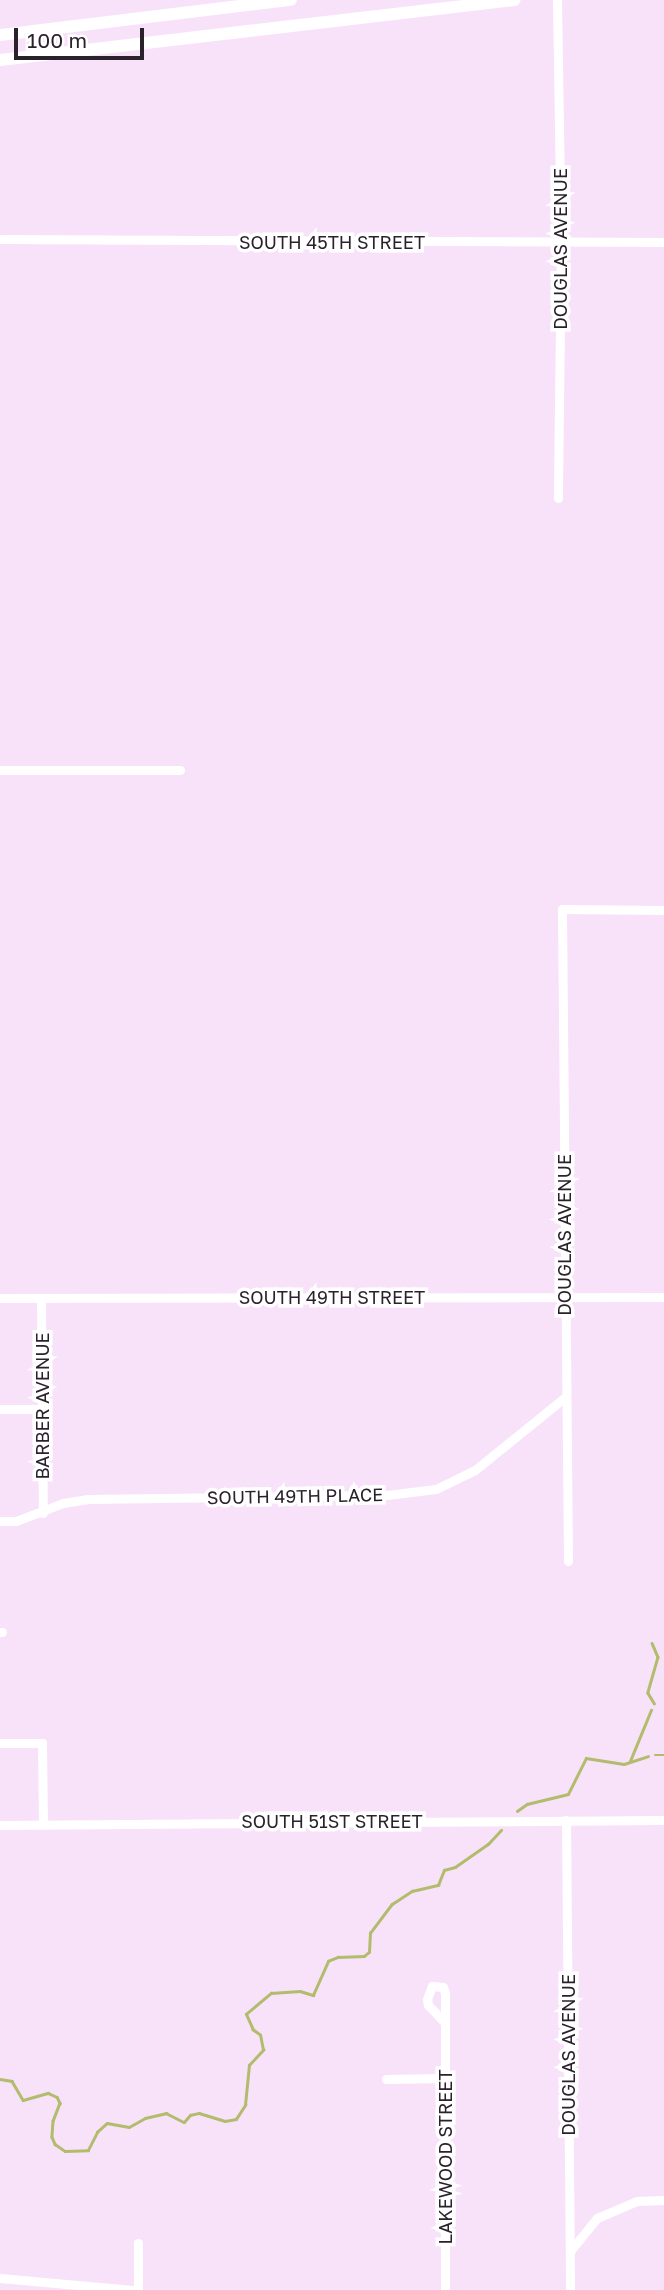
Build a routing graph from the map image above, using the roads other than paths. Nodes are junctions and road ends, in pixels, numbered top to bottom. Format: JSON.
{"nodes":[{"id":1,"x":291,"y":0,"type":"edge"},
{"id":2,"x":516,"y":0,"type":"edge"},
{"id":3,"x":557,"y":0,"type":"edge"},
{"id":4,"x":0,"y":35,"type":"edge"},
{"id":5,"x":0,"y":60,"type":"edge"},
{"id":6,"x":0,"y":239,"type":"edge"},
{"id":7,"x":664,"y":242,"type":"edge"},
{"id":8,"x":561,"y":243,"type":"junction"},
{"id":9,"x":558,"y":498,"type":"dead end"},
{"id":10,"x":0,"y":770,"type":"edge"},
{"id":11,"x":180,"y":770,"type":"dead end"},
{"id":12,"x":664,"y":910,"type":"edge"},
{"id":13,"x":564,"y":1297,"type":"junction"},
{"id":14,"x":664,"y":1297,"type":"edge"},
{"id":15,"x":0,"y":1298,"type":"edge"},
{"id":16,"x":41,"y":1298,"type":"junction"},
{"id":17,"x":564,"y":1398,"type":"junction"},
{"id":18,"x":0,"y":1409,"type":"edge"},
{"id":19,"x":42,"y":1409,"type":"junction"},
{"id":20,"x":43,"y":1513,"type":"junction"},
{"id":21,"x":0,"y":1521,"type":"edge"},
{"id":22,"x":568,"y":1560,"type":"dead end"},
{"id":23,"x":0,"y":1743,"type":"edge"},
{"id":24,"x":566,"y":1821,"type":"junction"},
{"id":25,"x":664,"y":1821,"type":"edge"},
{"id":26,"x":43,"y":1822,"type":"junction"},
{"id":27,"x":0,"y":1825,"type":"edge"},
{"id":28,"x":445,"y":2023,"type":"dead end"},
{"id":29,"x":445,"y":2078,"type":"junction"},
{"id":30,"x":386,"y":2079,"type":"dead end"},
{"id":31,"x":664,"y":2200,"type":"edge"},
{"id":32,"x":138,"y":2243,"type":"dead end"},
{"id":33,"x":571,"y":2250,"type":"junction"},
{"id":34,"x":0,"y":2278,"type":"edge"},
{"id":35,"x":54,"y":2287,"type":"edge"},
{"id":36,"x":132,"y":2290,"type":"edge"},
{"id":37,"x":138,"y":2290,"type":"edge"},
{"id":38,"x":445,"y":2290,"type":"edge"},
{"id":39,"x":570,"y":2290,"type":"edge"}],
"edges":[{"from":1,"to":4,"type":"highway"},
{"from":2,"to":5,"type":"highway"},
{"from":3,"to":8,"type":"street","name":"DOUGLAS AVENUE"},
{"from":6,"to":8,"type":"street","name":"SOUTH 45TH STREET"},
{"from":7,"to":8,"type":"street","name":"SOUTH 45TH STREET"},
{"from":8,"to":9,"type":"street","name":"DOUGLAS AVENUE"},
{"from":10,"to":11,"type":"street"},
{"from":12,"to":13,"type":"street","name":"DOUGLAS AVENUE"},
{"from":13,"to":14,"type":"street","name":"SOUTH 49TH STREET"},
{"from":13,"to":16,"type":"street","name":"SOUTH 49TH STREET"},
{"from":13,"to":17,"type":"street","name":"DOUGLAS AVENUE"},
{"from":15,"to":16,"type":"street","name":"SOUTH 49TH STREET"},
{"from":16,"to":19,"type":"street","name":"BARBER AVENUE"},
{"from":17,"to":20,"type":"street","name":"SOUTH 49TH PLACE"},
{"from":17,"to":22,"type":"street","name":"DOUGLAS AVENUE"},
{"from":18,"to":19,"type":"street"},
{"from":19,"to":20,"type":"street","name":"BARBER AVENUE"},
{"from":20,"to":21,"type":"street","name":"SOUTH 49TH PLACE"},
{"from":23,"to":26,"type":"street"},
{"from":24,"to":25,"type":"street","name":"SOUTH 51ST STREET"},
{"from":24,"to":26,"type":"street","name":"SOUTH 51ST STREET"},
{"from":24,"to":33,"type":"street","name":"DOUGLAS AVENUE"},
{"from":26,"to":27,"type":"street","name":"SOUTH 51ST STREET"},
{"from":28,"to":29,"type":"street","name":"LAKEWOOD STREET"},
{"from":29,"to":30,"type":"street"},
{"from":29,"to":38,"type":"street","name":"LAKEWOOD STREET"},
{"from":31,"to":33,"type":"street"},
{"from":32,"to":37,"type":"street"},
{"from":33,"to":39,"type":"street","name":"DOUGLAS AVENUE"},
{"from":34,"to":35,"type":"street"},
{"from":35,"to":36,"type":"street"}]}
